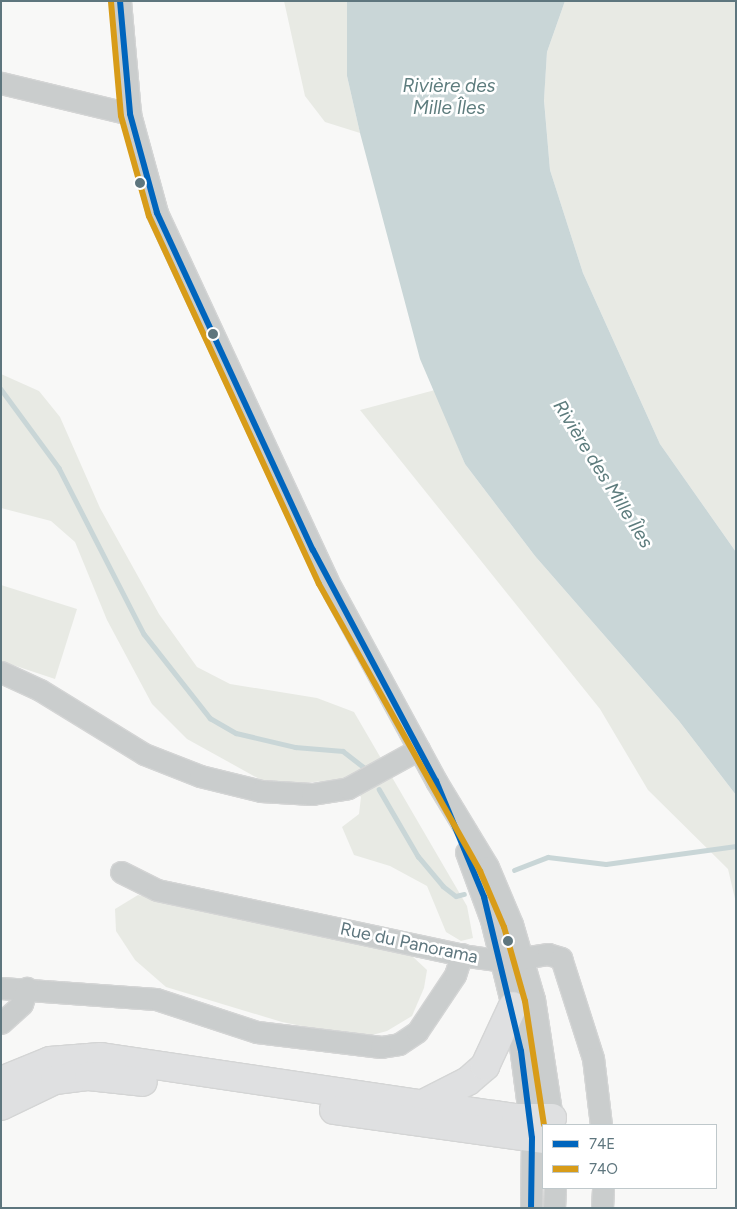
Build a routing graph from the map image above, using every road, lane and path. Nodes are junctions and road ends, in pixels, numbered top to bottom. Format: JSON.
{"nodes":[{"id":1,"x":120,"y":1,"type":"edge"},
{"id":2,"x":1,"y":82,"type":"edge"},
{"id":3,"x":130,"y":114,"type":"junction"},
{"id":4,"x":1,"y":672,"type":"edge"},
{"id":5,"x":419,"y":749,"type":"junction"},
{"id":6,"x":121,"y":872,"type":"dead end"},
{"id":7,"x":462,"y":954,"type":"junction"},
{"id":8,"x":513,"y":960,"type":"junction"},
{"id":9,"x":1,"y":988,"type":"edge"},
{"id":10,"x":27,"y":988,"type":"junction"},
{"id":11,"x":513,"y":1006,"type":"junction"},
{"id":12,"x":1,"y":1023,"type":"edge"},
{"id":13,"x":1,"y":1082,"type":"edge"},
{"id":14,"x":425,"y":1104,"type":"junction"},
{"id":15,"x":1,"y":1106,"type":"edge"},
{"id":16,"x":542,"y":1124,"type":"edge"},
{"id":17,"x":601,"y":1124,"type":"edge"},
{"id":18,"x":542,"y":1128,"type":"edge"},
{"id":19,"x":555,"y":1189,"type":"edge"},
{"id":20,"x":603,"y":1189,"type":"edge"},
{"id":21,"x":531,"y":1208,"type":"edge"},
{"id":22,"x":554,"y":1208,"type":"edge"},
{"id":23,"x":602,"y":1208,"type":"edge"}],
"edges":[{"from":1,"to":3,"type":"street"},
{"from":2,"to":3,"type":"street"},
{"from":3,"to":5,"type":"street"},
{"from":4,"to":5,"type":"street"},
{"from":5,"to":8,"type":"street"},
{"from":6,"to":7,"type":"street","name":"Rue du Panorama"},
{"from":7,"to":8,"type":"street","name":"Rue du Panorama"},
{"from":7,"to":10,"type":"street"},
{"from":8,"to":11,"type":"street"},
{"from":8,"to":16,"type":"street"},
{"from":8,"to":17,"type":"street","name":"Rue du Panorama"},
{"from":9,"to":10,"type":"street"},
{"from":10,"to":12,"type":"street"},
{"from":11,"to":14,"type":"highway"},
{"from":11,"to":18,"type":"street"},
{"from":13,"to":14,"type":"highway"},
{"from":14,"to":18,"type":"highway"},
{"from":15,"to":18,"type":"highway"},
{"from":18,"to":21,"type":"street"},
{"from":19,"to":22,"type":"street"},
{"from":20,"to":23,"type":"street"}]}
